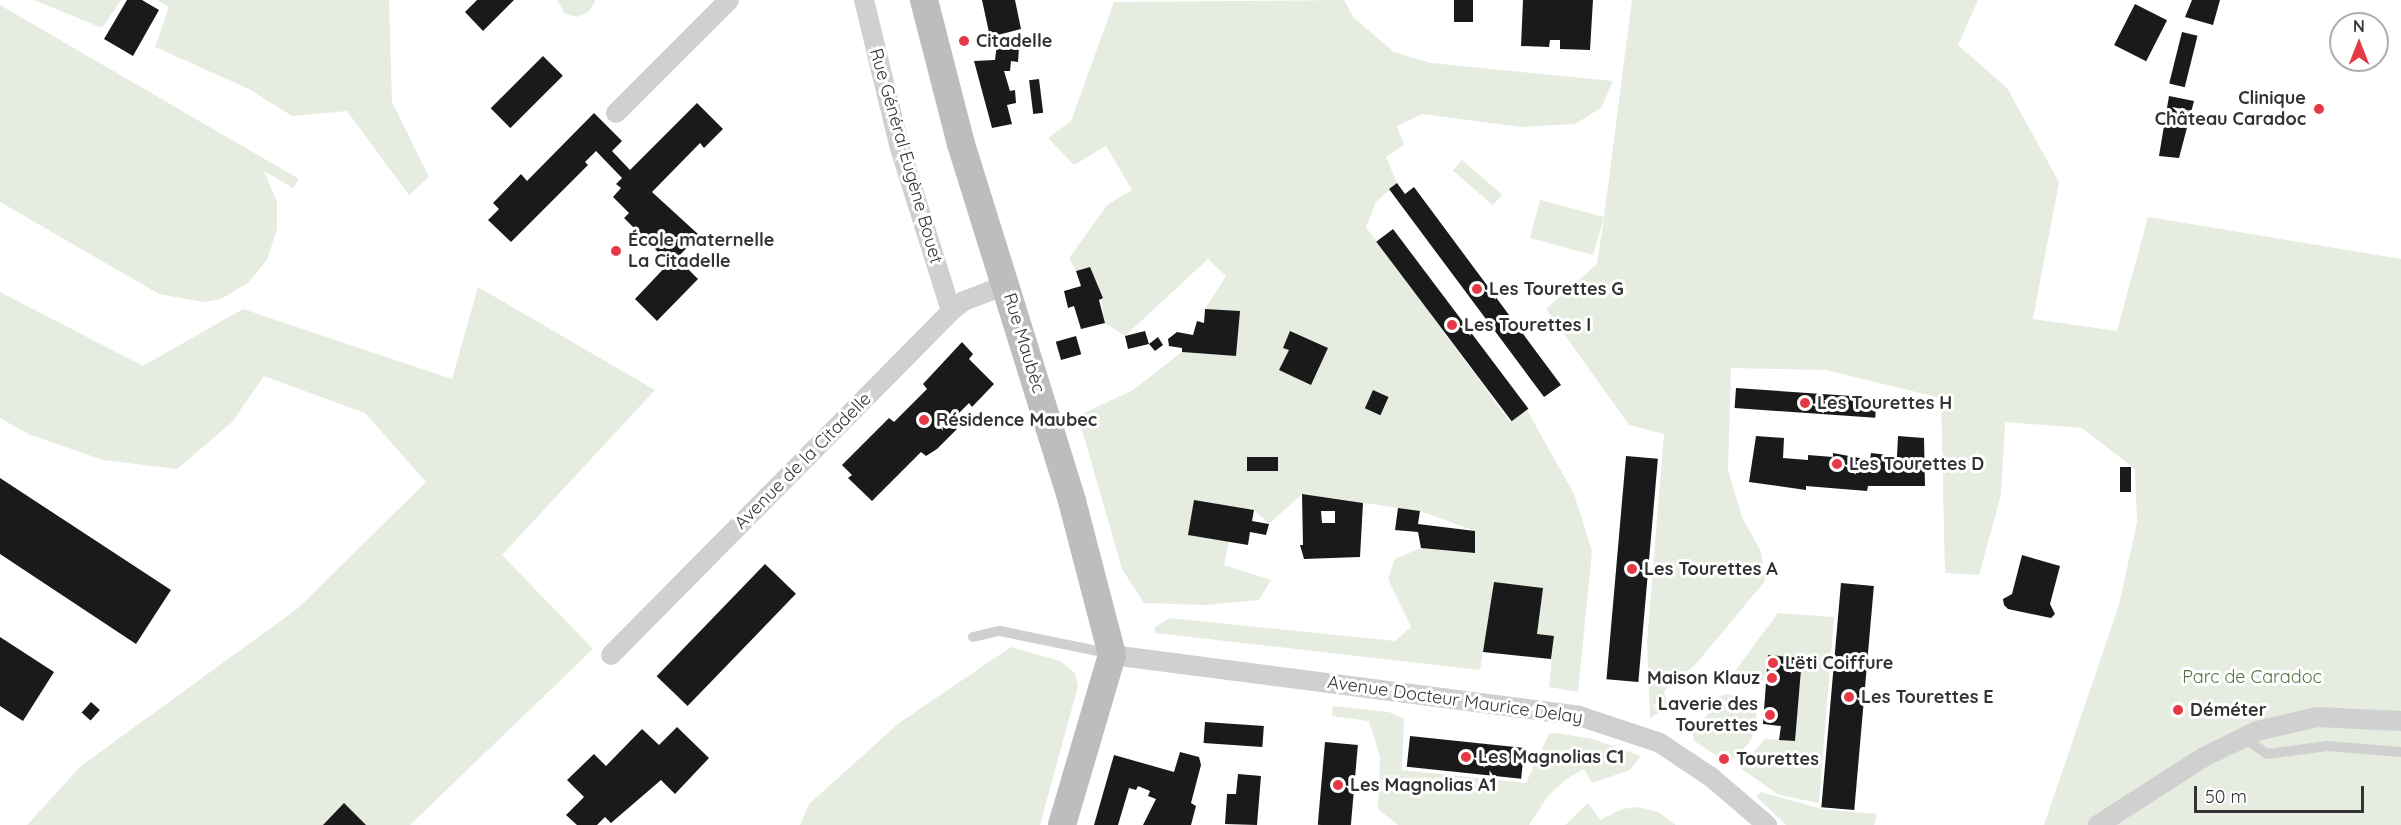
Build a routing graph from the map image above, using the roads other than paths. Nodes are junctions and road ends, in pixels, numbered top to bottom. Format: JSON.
{"nodes":[{"id":1,"x":729,"y":0,"type":"edge"},
{"id":2,"x":864,"y":0,"type":"edge"},
{"id":3,"x":924,"y":0,"type":"edge"},
{"id":4,"x":616,"y":113,"type":"dead end"},
{"id":5,"x":1006,"y":285,"type":"junction"},
{"id":6,"x":951,"y":311,"type":"junction"},
{"id":7,"x":973,"y":637,"type":"dead end"},
{"id":8,"x":610,"y":655,"type":"dead end"},
{"id":9,"x":1112,"y":655,"type":"junction"},
{"id":10,"x":2401,"y":721,"type":"edge"},
{"id":11,"x":2243,"y":737,"type":"junction"},
{"id":12,"x":2401,"y":752,"type":"edge"},
{"id":13,"x":1062,"y":825,"type":"edge"},
{"id":14,"x":1767,"y":825,"type":"edge"},
{"id":15,"x":2098,"y":825,"type":"edge"}],
"edges":[{"from":1,"to":4,"type":"street"},
{"from":2,"to":6,"type":"street","name":"Rue Général Eugène Bouet"},
{"from":3,"to":5,"type":"main road","name":"Rue Maubèc"},
{"from":5,"to":6,"type":"street","name":"Avenue de la Citadelle"},
{"from":5,"to":9,"type":"main road","name":"Rue Maubèc"},
{"from":6,"to":8,"type":"street","name":"Avenue de la Citadelle"},
{"from":7,"to":9,"type":"lane"},
{"from":9,"to":13,"type":"main road"},
{"from":9,"to":14,"type":"street","name":"Avenue Docteur Maurice Delay"},
{"from":10,"to":11,"type":"street"},
{"from":11,"to":12,"type":"lane"},
{"from":11,"to":15,"type":"street"}]}
